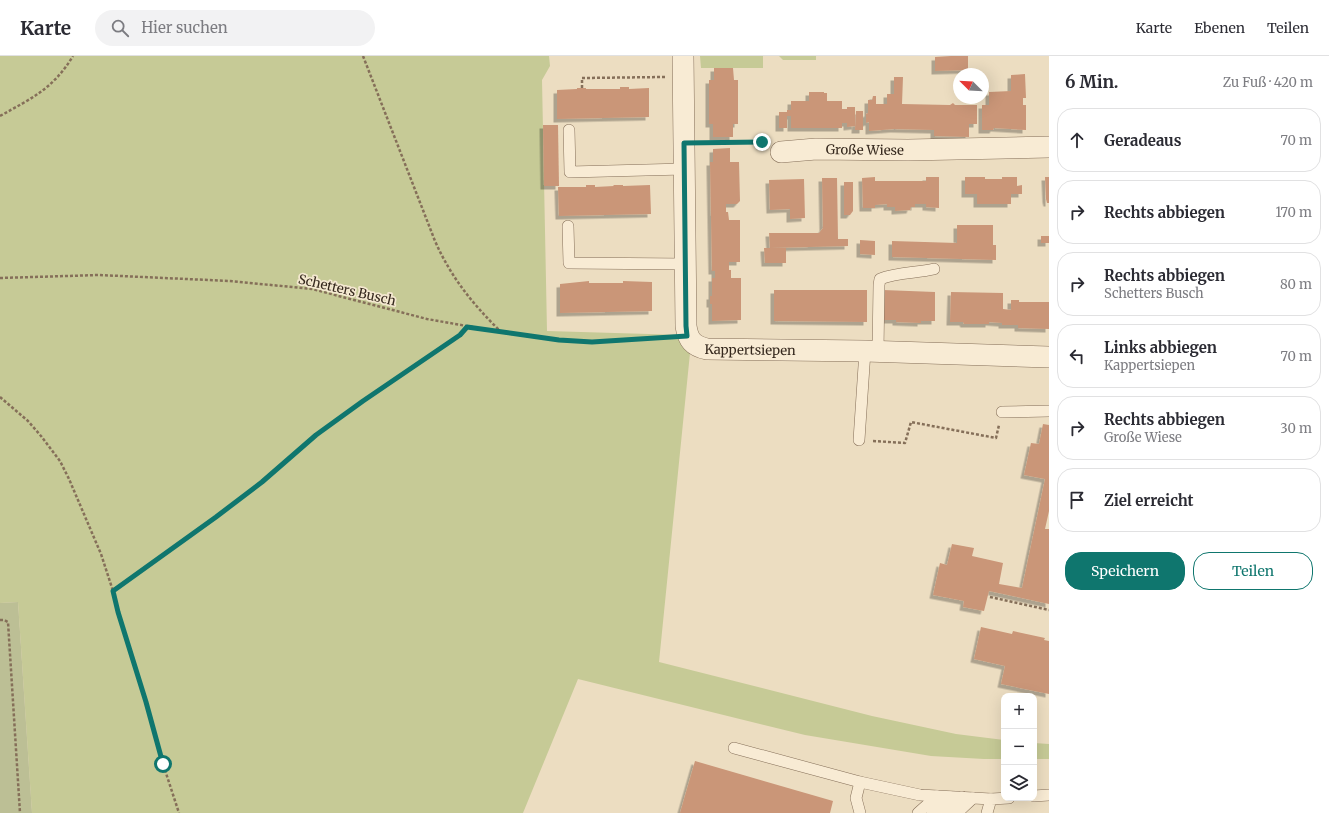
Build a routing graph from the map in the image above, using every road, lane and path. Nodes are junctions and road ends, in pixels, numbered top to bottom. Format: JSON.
{"nodes":[{"id":1,"x":73,"y":56,"type":"edge"},
{"id":2,"x":363,"y":56,"type":"edge"},
{"id":3,"x":683,"y":56,"type":"edge"},
{"id":4,"x":683,"y":77,"type":"junction"},
{"id":5,"x":582,"y":88,"type":"dead end"},
{"id":6,"x":0,"y":116,"type":"edge"},
{"id":7,"x":569,"y":130,"type":"dead end"},
{"id":8,"x":684,"y":143,"type":"junction"},
{"id":9,"x":1049,"y":147,"type":"edge"},
{"id":10,"x":781,"y":152,"type":"joint"},
{"id":11,"x":684,"y":170,"type":"junction"},
{"id":12,"x":568,"y":226,"type":"dead end"},
{"id":13,"x":685,"y":264,"type":"junction"},
{"id":14,"x":934,"y":269,"type":"dead end"},
{"id":15,"x":0,"y":278,"type":"edge"},
{"id":16,"x":467,"y":327,"type":"junction"},
{"id":17,"x":500,"y":331,"type":"junction"},
{"id":18,"x":687,"y":336,"type":"junction"},
{"id":19,"x":871,"y":351,"type":"junction"},
{"id":20,"x":1049,"y":357,"type":"edge"},
{"id":21,"x":0,"y":397,"type":"edge"},
{"id":22,"x":1049,"y":411,"type":"edge"},
{"id":23,"x":1002,"y":412,"type":"joint"},
{"id":24,"x":859,"y":440,"type":"dead end"},
{"id":25,"x":884,"y":442,"type":"dead end"},
{"id":26,"x":113,"y":591,"type":"junction"},
{"id":27,"x":990,"y":597,"type":"dead end"},
{"id":28,"x":1049,"y":610,"type":"edge"},
{"id":29,"x":0,"y":620,"type":"edge"},
{"id":30,"x":734,"y":748,"type":"dead end"},
{"id":31,"x":860,"y":782,"type":"junction"},
{"id":32,"x":1049,"y":795,"type":"edge"},
{"id":33,"x":937,"y":796,"type":"junction"},
{"id":34,"x":1037,"y":796,"type":"edge"},
{"id":35,"x":950,"y":797,"type":"junction"},
{"id":36,"x":968,"y":798,"type":"junction"},
{"id":37,"x":1001,"y":798,"type":"edge"},
{"id":38,"x":991,"y":799,"type":"junction"},
{"id":39,"x":20,"y":813,"type":"edge"},
{"id":40,"x":179,"y":813,"type":"edge"},
{"id":41,"x":860,"y":813,"type":"edge"},
{"id":42,"x":918,"y":813,"type":"edge"},
{"id":43,"x":932,"y":813,"type":"edge"},
{"id":44,"x":944,"y":813,"type":"edge"},
{"id":45,"x":957,"y":813,"type":"edge"},
{"id":46,"x":987,"y":813,"type":"edge"}],
"edges":[{"from":1,"to":6,"type":"path"},
{"from":2,"to":17,"type":"path"},
{"from":3,"to":4,"type":"street","name":"Kappertsiepen"},
{"from":4,"to":5,"type":"path"},
{"from":4,"to":8,"type":"street","name":"Kappertsiepen"},
{"from":7,"to":11,"type":"lane"},
{"from":8,"to":10,"type":"path"},
{"from":8,"to":11,"type":"street","name":"Kappertsiepen"},
{"from":9,"to":10,"type":"street","name":"Große Wiese"},
{"from":11,"to":13,"type":"street","name":"Kappertsiepen"},
{"from":12,"to":13,"type":"lane"},
{"from":13,"to":18,"type":"street","name":"Kappertsiepen"},
{"from":14,"to":19,"type":"lane"},
{"from":15,"to":16,"type":"path","name":"Schetters Busch"},
{"from":16,"to":17,"type":"path","name":"Schetters Busch"},
{"from":16,"to":26,"type":"path"},
{"from":17,"to":18,"type":"path","name":"Schetters Busch"},
{"from":18,"to":19,"type":"street","name":"Kappertsiepen"},
{"from":19,"to":20,"type":"street","name":"Kappertsiepen"},
{"from":19,"to":24,"type":"lane"},
{"from":21,"to":26,"type":"path"},
{"from":22,"to":23,"type":"lane"},
{"from":23,"to":25,"type":"path"},
{"from":26,"to":40,"type":"path"},
{"from":27,"to":28,"type":"path"},
{"from":29,"to":39,"type":"path"},
{"from":30,"to":31,"type":"lane"},
{"from":31,"to":33,"type":"lane"},
{"from":31,"to":41,"type":"lane"},
{"from":32,"to":34,"type":"lane"},
{"from":33,"to":35,"type":"lane"},
{"from":33,"to":42,"type":"lane"},
{"from":35,"to":36,"type":"lane"},
{"from":35,"to":43,"type":"lane"},
{"from":36,"to":38,"type":"lane"},
{"from":36,"to":44,"type":"lane"},
{"from":36,"to":45,"type":"lane"},
{"from":37,"to":38,"type":"lane"},
{"from":38,"to":46,"type":"lane"}]}
